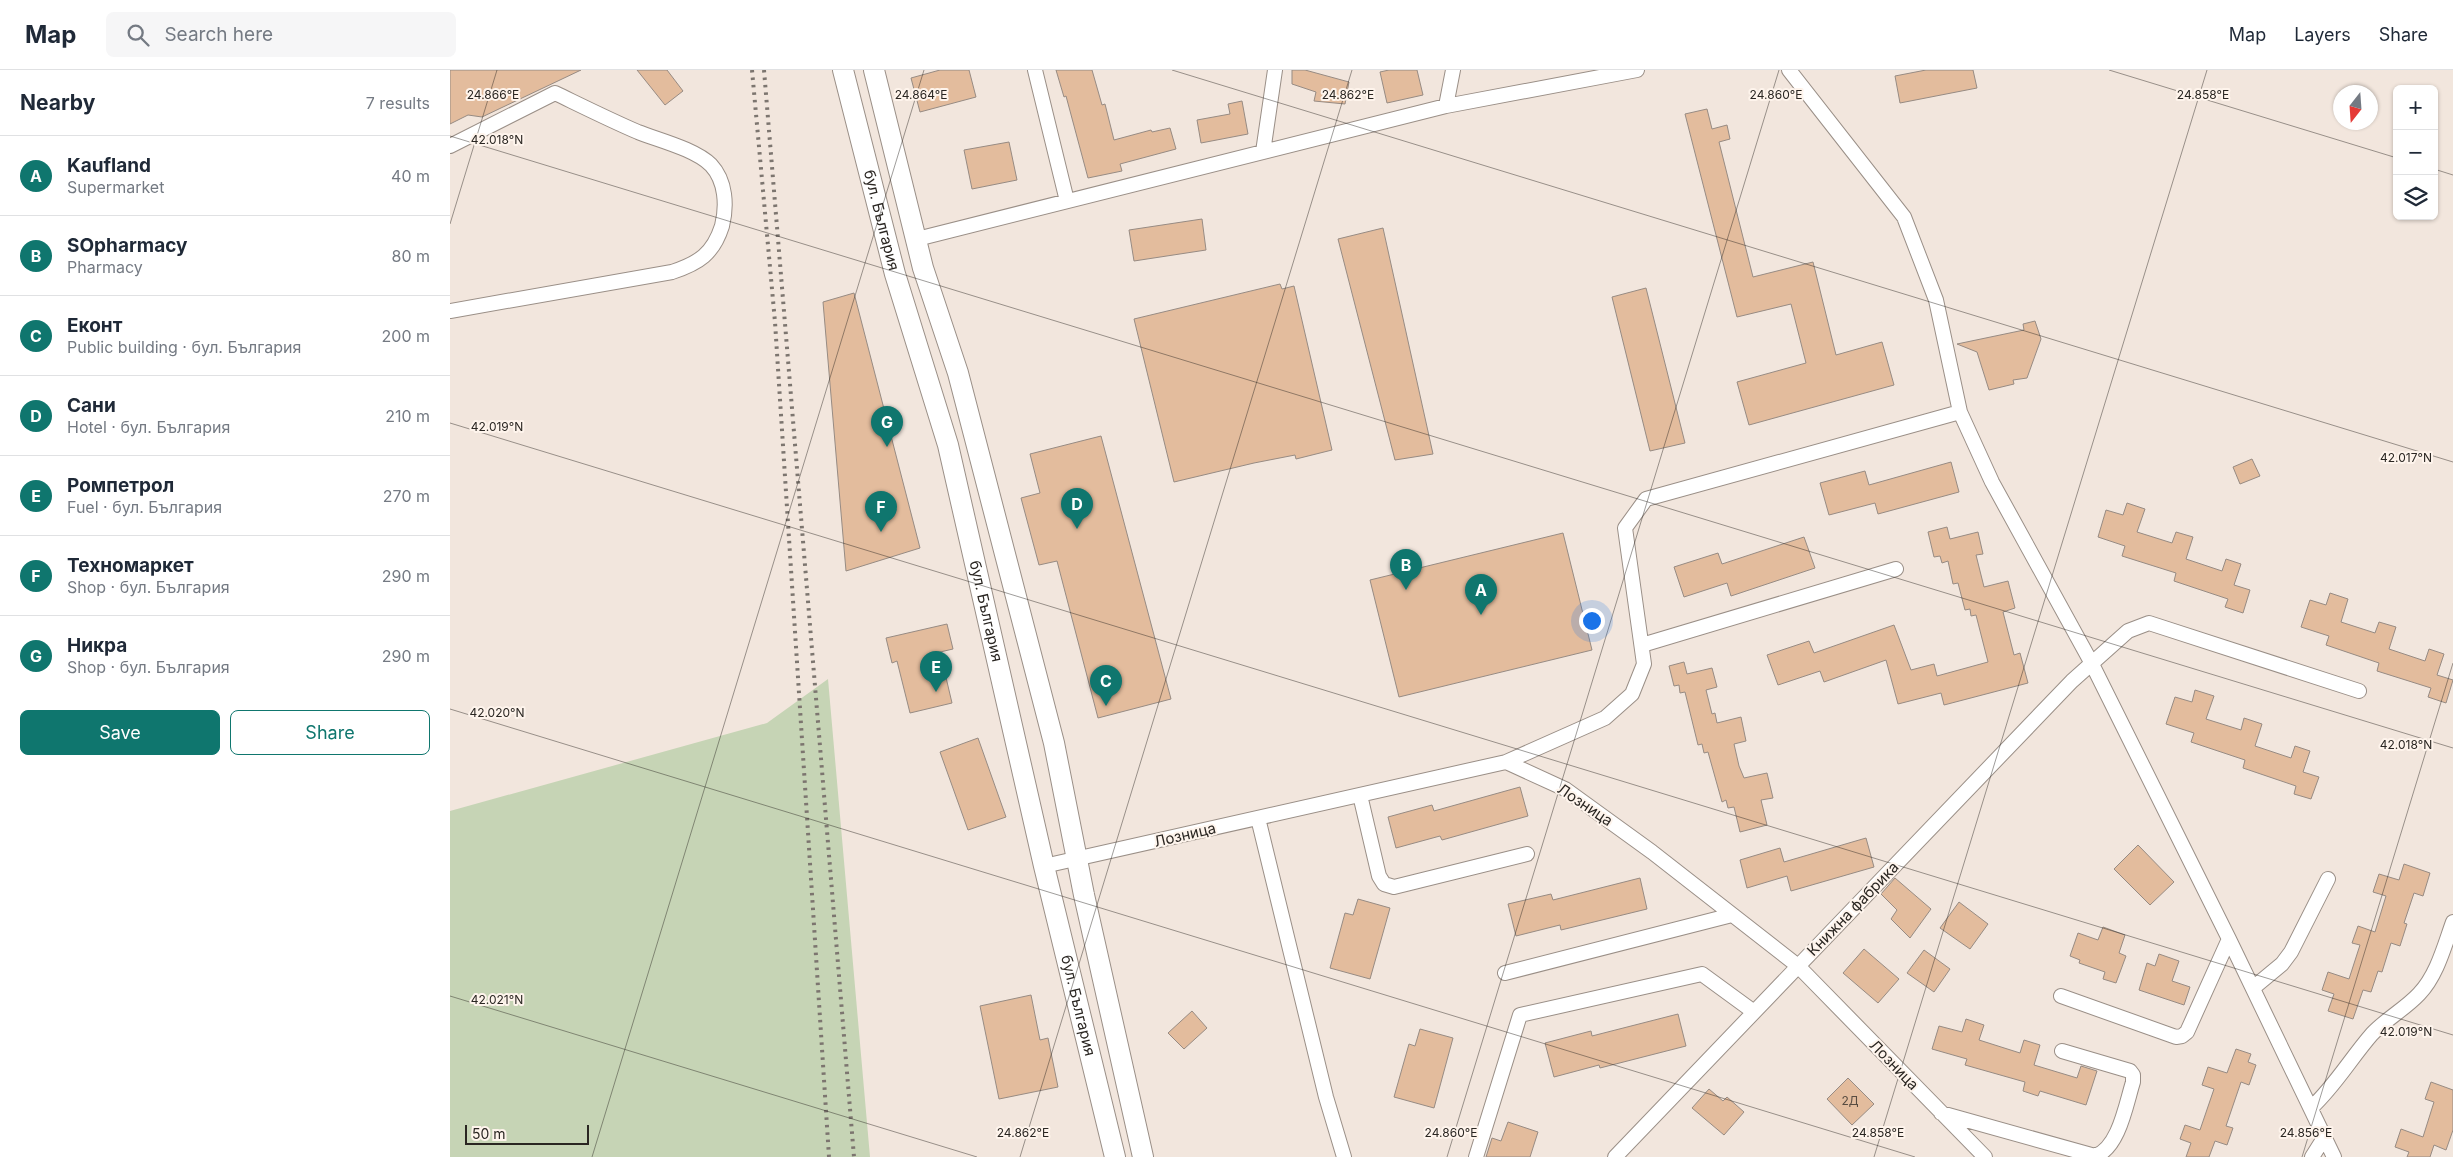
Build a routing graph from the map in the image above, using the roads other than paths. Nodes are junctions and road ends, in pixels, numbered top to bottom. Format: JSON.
{"nodes":[{"id":1,"x":844,"y":70,"type":"edge"},
{"id":2,"x":874,"y":70,"type":"edge"},
{"id":3,"x":1035,"y":70,"type":"edge"},
{"id":4,"x":1275,"y":70,"type":"edge"},
{"id":5,"x":1453,"y":70,"type":"edge"},
{"id":6,"x":1637,"y":70,"type":"edge"},
{"id":7,"x":1789,"y":70,"type":"edge"},
{"id":8,"x":1446,"y":106,"type":"junction"},
{"id":9,"x":450,"y":146,"type":"edge"},
{"id":10,"x":1263,"y":152,"type":"junction"},
{"id":11,"x":1067,"y":201,"type":"junction"},
{"id":12,"x":917,"y":239,"type":"junction"},
{"id":13,"x":450,"y":310,"type":"edge"},
{"id":14,"x":1960,"y":412,"type":"junction"},
{"id":15,"x":1896,"y":569,"type":"dead end"},
{"id":16,"x":1642,"y":645,"type":"junction"},
{"id":17,"x":2091,"y":662,"type":"junction"},
{"id":18,"x":2359,"y":690,"type":"dead end"},
{"id":19,"x":1506,"y":762,"type":"junction"},
{"id":20,"x":1360,"y":795,"type":"junction"},
{"id":21,"x":1258,"y":818,"type":"junction"},
{"id":22,"x":1527,"y":854,"type":"dead end"},
{"id":23,"x":1077,"y":859,"type":"junction"},
{"id":24,"x":1044,"y":866,"type":"junction"},
{"id":25,"x":2328,"y":879,"type":"dead end"},
{"id":26,"x":1732,"y":915,"type":"junction"},
{"id":27,"x":2453,"y":922,"type":"edge"},
{"id":28,"x":2229,"y":939,"type":"junction"},
{"id":29,"x":1798,"y":966,"type":"junction"},
{"id":30,"x":1504,"y":973,"type":"dead end"},
{"id":31,"x":2253,"y":988,"type":"junction"},
{"id":32,"x":2061,"y":996,"type":"dead end"},
{"id":33,"x":1754,"y":1012,"type":"junction"},
{"id":34,"x":2062,"y":1051,"type":"dead end"},
{"id":35,"x":2311,"y":1108,"type":"junction"},
{"id":36,"x":1940,"y":1113,"type":"junction"},
{"id":37,"x":2324,"y":1138,"type":"junction"},
{"id":38,"x":1116,"y":1157,"type":"edge"},
{"id":39,"x":1143,"y":1157,"type":"edge"},
{"id":40,"x":1344,"y":1157,"type":"edge"},
{"id":41,"x":1476,"y":1157,"type":"edge"},
{"id":42,"x":1615,"y":1157,"type":"edge"},
{"id":43,"x":1985,"y":1157,"type":"edge"},
{"id":44,"x":2312,"y":1157,"type":"edge"},
{"id":45,"x":2334,"y":1157,"type":"edge"}],
"edges":[{"from":1,"to":24,"type":"main road","name":"бул. България"},
{"from":2,"to":12,"type":"main road","name":"бул. България"},
{"from":3,"to":11,"type":"street"},
{"from":4,"to":10,"type":"street"},
{"from":5,"to":8,"type":"street"},
{"from":6,"to":8,"type":"street"},
{"from":7,"to":14,"type":"street"},
{"from":8,"to":10,"type":"street"},
{"from":9,"to":13,"type":"street"},
{"from":10,"to":11,"type":"street"},
{"from":11,"to":12,"type":"street"},
{"from":12,"to":23,"type":"main road","name":"бул. България"},
{"from":14,"to":16,"type":"street"},
{"from":14,"to":17,"type":"street"},
{"from":15,"to":16,"type":"street"},
{"from":16,"to":19,"type":"street"},
{"from":17,"to":18,"type":"street","name":"Книжна фабрика"},
{"from":17,"to":28,"type":"street"},
{"from":17,"to":29,"type":"street","name":"Книжна фабрика"},
{"from":19,"to":20,"type":"street","name":"Лозница"},
{"from":19,"to":26,"type":"street","name":"Лозница"},
{"from":20,"to":21,"type":"street","name":"Лозница"},
{"from":20,"to":22,"type":"street"},
{"from":21,"to":23,"type":"street","name":"Лозница"},
{"from":21,"to":40,"type":"street"},
{"from":23,"to":24,"type":"street","name":"Лозница"},
{"from":23,"to":39,"type":"main road","name":"бул. България"},
{"from":24,"to":38,"type":"main road","name":"бул. България"},
{"from":25,"to":31,"type":"street"},
{"from":26,"to":29,"type":"street","name":"Лозница"},
{"from":26,"to":30,"type":"street"},
{"from":27,"to":35,"type":"street"},
{"from":28,"to":31,"type":"street"},
{"from":28,"to":32,"type":"street"},
{"from":29,"to":33,"type":"street","name":"Книжна фабрика"},
{"from":29,"to":36,"type":"street","name":"Лозница"},
{"from":31,"to":35,"type":"street"},
{"from":33,"to":41,"type":"street"},
{"from":33,"to":42,"type":"street","name":"Книжна фабрика"},
{"from":34,"to":36,"type":"street"},
{"from":35,"to":37,"type":"street"},
{"from":36,"to":43,"type":"street","name":"Лозница"},
{"from":37,"to":44,"type":"street"},
{"from":37,"to":45,"type":"street"}]}
